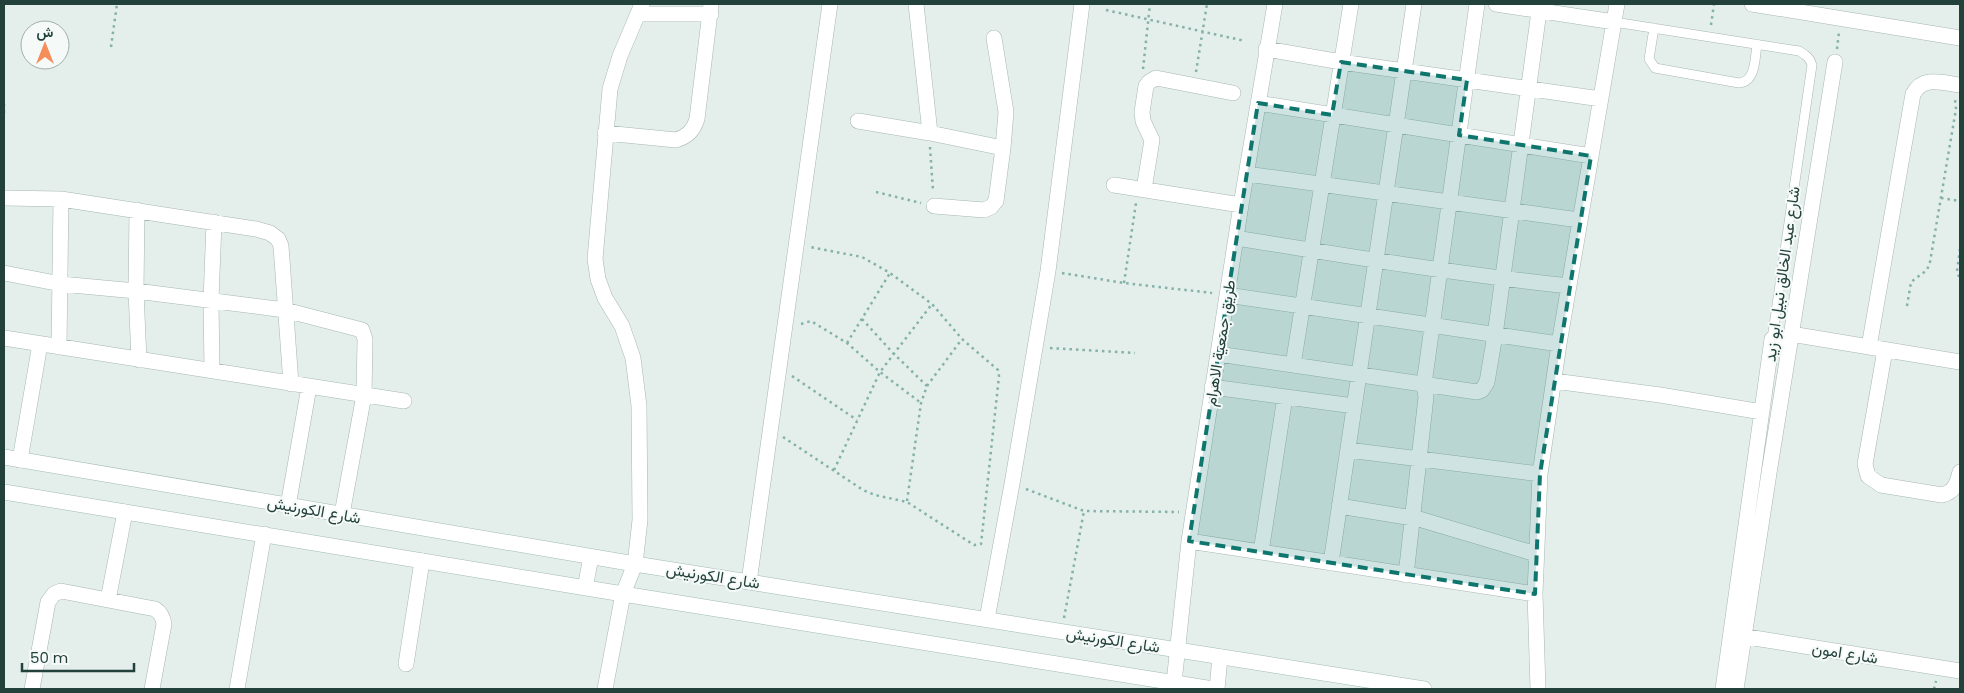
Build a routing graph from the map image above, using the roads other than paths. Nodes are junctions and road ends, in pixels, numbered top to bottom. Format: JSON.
{"nodes":[{"id":1,"x":830,"y":4,"type":"edge"},
{"id":2,"x":916,"y":4,"type":"edge"},
{"id":3,"x":1082,"y":4,"type":"edge"},
{"id":4,"x":1275,"y":4,"type":"edge"},
{"id":5,"x":1351,"y":4,"type":"edge"},
{"id":6,"x":1414,"y":4,"type":"edge"},
{"id":7,"x":1477,"y":4,"type":"edge"},
{"id":8,"x":1496,"y":4,"type":"edge"},
{"id":9,"x":1616,"y":4,"type":"edge"},
{"id":10,"x":1752,"y":4,"type":"edge"},
{"id":11,"x":1540,"y":7,"type":"edge"},
{"id":12,"x":640,"y":9,"type":"edge"},
{"id":13,"x":711,"y":9,"type":"edge"},
{"id":14,"x":1614,"y":22,"type":"junction"},
{"id":15,"x":1654,"y":28,"type":"junction"},
{"id":16,"x":994,"y":38,"type":"dead end"},
{"id":17,"x":1960,"y":38,"type":"edge"},
{"id":18,"x":1757,"y":44,"type":"junction"},
{"id":19,"x":1266,"y":49,"type":"junction"},
{"id":20,"x":1836,"y":57,"type":"road end"},
{"id":21,"x":1341,"y":62,"type":"junction"},
{"id":22,"x":1403,"y":71,"type":"junction"},
{"id":23,"x":1466,"y":80,"type":"junction"},
{"id":24,"x":1960,"y":85,"type":"edge"},
{"id":25,"x":1528,"y":89,"type":"junction"},
{"id":26,"x":1233,"y":93,"type":"dead end"},
{"id":27,"x":1602,"y":99,"type":"junction"},
{"id":28,"x":1258,"y":104,"type":"junction"},
{"id":29,"x":1332,"y":116,"type":"junction"},
{"id":30,"x":858,"y":120,"type":"dead end"},
{"id":31,"x":1395,"y":125,"type":"junction"},
{"id":32,"x":930,"y":132,"type":"junction"},
{"id":33,"x":605,"y":133,"type":"junction"},
{"id":34,"x":1459,"y":135,"type":"junction"},
{"id":35,"x":1521,"y":145,"type":"junction"},
{"id":36,"x":1004,"y":148,"type":"junction"},
{"id":37,"x":1591,"y":156,"type":"junction"},
{"id":38,"x":1247,"y":174,"type":"junction"},
{"id":39,"x":1322,"y":184,"type":"junction"},
{"id":40,"x":1114,"y":185,"type":"dead end"},
{"id":41,"x":1141,"y":189,"type":"junction"},
{"id":42,"x":1386,"y":193,"type":"junction"},
{"id":43,"x":4,"y":198,"type":"edge"},
{"id":44,"x":61,"y":199,"type":"junction"},
{"id":45,"x":1450,"y":202,"type":"junction"},
{"id":46,"x":1241,"y":205,"type":"junction"},
{"id":47,"x":934,"y":206,"type":"road end"},
{"id":48,"x":137,"y":210,"type":"junction"},
{"id":49,"x":1512,"y":211,"type":"junction"},
{"id":50,"x":1579,"y":220,"type":"junction"},
{"id":51,"x":214,"y":222,"type":"junction"},
{"id":52,"x":1236,"y":238,"type":"junction"},
{"id":53,"x":1312,"y":250,"type":"junction"},
{"id":54,"x":1376,"y":261,"type":"junction"},
{"id":55,"x":1440,"y":270,"type":"junction"},
{"id":56,"x":4,"y":273,"type":"edge"},
{"id":57,"x":1502,"y":279,"type":"junction"},
{"id":58,"x":60,"y":284,"type":"junction"},
{"id":59,"x":1569,"y":286,"type":"junction"},
{"id":60,"x":136,"y":291,"type":"junction"},
{"id":61,"x":1227,"y":295,"type":"junction"},
{"id":62,"x":211,"y":301,"type":"junction"},
{"id":63,"x":1302,"y":306,"type":"junction"},
{"id":64,"x":285,"y":310,"type":"junction"},
{"id":65,"x":1368,"y":316,"type":"junction"},
{"id":66,"x":1432,"y":325,"type":"junction"},
{"id":67,"x":1495,"y":335,"type":"junction"},
{"id":68,"x":4,"y":338,"type":"edge"},
{"id":69,"x":1790,"y":338,"type":"junction"},
{"id":70,"x":1772,"y":339,"type":"junction"},
{"id":71,"x":40,"y":344,"type":"junction"},
{"id":72,"x":1559,"y":344,"type":"junction"},
{"id":73,"x":59,"y":347,"type":"junction"},
{"id":74,"x":1869,"y":347,"type":"junction"},
{"id":75,"x":1885,"y":350,"type":"junction"},
{"id":76,"x":1218,"y":354,"type":"junction"},
{"id":77,"x":139,"y":360,"type":"junction"},
{"id":78,"x":1960,"y":362,"type":"edge"},
{"id":79,"x":1293,"y":365,"type":"junction"},
{"id":80,"x":212,"y":371,"type":"junction"},
{"id":81,"x":1359,"y":375,"type":"junction"},
{"id":82,"x":1554,"y":381,"type":"junction"},
{"id":83,"x":291,"y":384,"type":"junction"},
{"id":84,"x":1424,"y":384,"type":"junction"},
{"id":85,"x":309,"y":387,"type":"junction"},
{"id":86,"x":1212,"y":387,"type":"junction"},
{"id":87,"x":364,"y":395,"type":"junction"},
{"id":88,"x":1285,"y":397,"type":"junction"},
{"id":89,"x":404,"y":401,"type":"dead end"},
{"id":90,"x":1354,"y":406,"type":"junction"},
{"id":91,"x":1762,"y":412,"type":"junction"},
{"id":92,"x":1348,"y":450,"type":"junction"},
{"id":93,"x":4,"y":457,"type":"edge"},
{"id":94,"x":1419,"y":459,"type":"junction"},
{"id":95,"x":20,"y":460,"type":"junction"},
{"id":96,"x":1753,"y":470,"type":"junction"},
{"id":97,"x":1960,"y":472,"type":"edge"},
{"id":98,"x":1769,"y":473,"type":"junction"},
{"id":99,"x":1540,"y":474,"type":"junction"},
{"id":100,"x":4,"y":492,"type":"edge"},
{"id":101,"x":288,"y":506,"type":"junction"},
{"id":102,"x":1339,"y":506,"type":"junction"},
{"id":103,"x":125,"y":512,"type":"junction"},
{"id":104,"x":342,"y":514,"type":"junction"},
{"id":105,"x":1412,"y":518,"type":"junction"},
{"id":106,"x":264,"y":534,"type":"junction"},
{"id":107,"x":1189,"y":541,"type":"junction"},
{"id":108,"x":1261,"y":552,"type":"junction"},
{"id":109,"x":1536,"y":554,"type":"junction"},
{"id":110,"x":591,"y":557,"type":"junction"},
{"id":111,"x":422,"y":561,"type":"junction"},
{"id":112,"x":1331,"y":563,"type":"junction"},
{"id":113,"x":635,"y":564,"type":"junction"},
{"id":114,"x":1406,"y":575,"type":"junction"},
{"id":115,"x":749,"y":582,"type":"junction"},
{"id":116,"x":585,"y":588,"type":"junction"},
{"id":117,"x":623,"y":594,"type":"junction"},
{"id":118,"x":1535,"y":594,"type":"junction"},
{"id":119,"x":108,"y":600,"type":"junction"},
{"id":120,"x":987,"y":619,"type":"junction"},
{"id":121,"x":1738,"y":636,"type":"junction"},
{"id":122,"x":1178,"y":651,"type":"junction"},
{"id":123,"x":1220,"y":657,"type":"junction"},
{"id":124,"x":406,"y":664,"type":"dead end"},
{"id":125,"x":1960,"y":671,"type":"edge"},
{"id":126,"x":1174,"y":683,"type":"junction"},
{"id":127,"x":32,"y":689,"type":"edge"},
{"id":128,"x":152,"y":689,"type":"edge"},
{"id":129,"x":236,"y":689,"type":"edge"},
{"id":130,"x":605,"y":689,"type":"edge"},
{"id":131,"x":1213,"y":689,"type":"edge"},
{"id":132,"x":1217,"y":689,"type":"edge"},
{"id":133,"x":1424,"y":689,"type":"edge"},
{"id":134,"x":1538,"y":689,"type":"edge"},
{"id":135,"x":1724,"y":689,"type":"edge"},
{"id":136,"x":1736,"y":689,"type":"edge"}],
"edges":[{"from":1,"to":115,"type":"street"},
{"from":2,"to":32,"type":"street"},
{"from":3,"to":120,"type":"street"},
{"from":4,"to":19,"type":"street","name":"طريق جمعية الاهرام"},
{"from":5,"to":21,"type":"street"},
{"from":6,"to":22,"type":"street"},
{"from":7,"to":23,"type":"street"},
{"from":8,"to":11,"type":"street"},
{"from":9,"to":14,"type":"street"},
{"from":10,"to":17,"type":"street"},
{"from":11,"to":14,"type":"street"},
{"from":11,"to":25,"type":"street"},
{"from":12,"to":13,"type":"street"},
{"from":12,"to":33,"type":"street"},
{"from":13,"to":33,"type":"street"},
{"from":14,"to":15,"type":"lane","name":"شارع عبد الخالق نبيل ابو زيد"},
{"from":14,"to":27,"type":"street"},
{"from":15,"to":18,"type":"lane","name":"شارع عبد الخالق نبيل ابو زيد"},
{"from":15,"to":18,"type":"lane"},
{"from":16,"to":36,"type":"street"},
{"from":18,"to":70,"type":"lane","name":"شارع عبد الخالق نبيل ابو زيد"},
{"from":19,"to":21,"type":"street"},
{"from":19,"to":28,"type":"street","name":"طريق جمعية الاهرام"},
{"from":20,"to":69,"type":"street","name":"شارع عبد الخالق نبيل ابو زيد"},
{"from":21,"to":22,"type":"street"},
{"from":21,"to":29,"type":"street"},
{"from":22,"to":23,"type":"street"},
{"from":22,"to":31,"type":"street"},
{"from":23,"to":25,"type":"street"},
{"from":23,"to":34,"type":"street"},
{"from":24,"to":74,"type":"street"},
{"from":25,"to":27,"type":"street"},
{"from":25,"to":35,"type":"street"},
{"from":26,"to":41,"type":"street"},
{"from":27,"to":37,"type":"street"},
{"from":28,"to":29,"type":"street"},
{"from":28,"to":38,"type":"street","name":"طريق جمعية الاهرام"},
{"from":29,"to":31,"type":"street"},
{"from":29,"to":39,"type":"street"},
{"from":30,"to":32,"type":"street"},
{"from":31,"to":34,"type":"street"},
{"from":31,"to":42,"type":"street"},
{"from":32,"to":36,"type":"street"},
{"from":33,"to":113,"type":"street"},
{"from":34,"to":35,"type":"street"},
{"from":34,"to":45,"type":"street"},
{"from":35,"to":37,"type":"street"},
{"from":35,"to":49,"type":"street"},
{"from":36,"to":47,"type":"street"},
{"from":37,"to":50,"type":"street"},
{"from":38,"to":39,"type":"street"},
{"from":38,"to":46,"type":"street","name":"طريق جمعية الاهرام"},
{"from":39,"to":42,"type":"street"},
{"from":39,"to":53,"type":"street"},
{"from":40,"to":41,"type":"street"},
{"from":41,"to":46,"type":"street"},
{"from":42,"to":45,"type":"street"},
{"from":42,"to":54,"type":"street"},
{"from":43,"to":44,"type":"street"},
{"from":44,"to":48,"type":"street"},
{"from":44,"to":58,"type":"street"},
{"from":45,"to":49,"type":"street"},
{"from":45,"to":55,"type":"street"},
{"from":46,"to":52,"type":"street","name":"طريق جمعية الاهرام"},
{"from":48,"to":51,"type":"street"},
{"from":48,"to":60,"type":"street"},
{"from":49,"to":50,"type":"street"},
{"from":49,"to":57,"type":"street"},
{"from":50,"to":59,"type":"street"},
{"from":51,"to":62,"type":"street"},
{"from":51,"to":64,"type":"street"},
{"from":52,"to":53,"type":"street"},
{"from":52,"to":61,"type":"street","name":"طريق جمعية الاهرام"},
{"from":53,"to":54,"type":"street"},
{"from":53,"to":63,"type":"street"},
{"from":54,"to":55,"type":"street"},
{"from":54,"to":65,"type":"street"},
{"from":55,"to":57,"type":"street"},
{"from":55,"to":66,"type":"street"},
{"from":56,"to":58,"type":"street"},
{"from":57,"to":59,"type":"street"},
{"from":57,"to":67,"type":"street"},
{"from":58,"to":60,"type":"street"},
{"from":58,"to":73,"type":"street"},
{"from":59,"to":72,"type":"street"},
{"from":60,"to":62,"type":"street"},
{"from":60,"to":77,"type":"street"},
{"from":61,"to":63,"type":"street"},
{"from":61,"to":76,"type":"street","name":"طريق جمعية الاهرام"},
{"from":62,"to":64,"type":"street"},
{"from":62,"to":80,"type":"street"},
{"from":63,"to":65,"type":"street"},
{"from":63,"to":79,"type":"street"},
{"from":64,"to":83,"type":"street"},
{"from":64,"to":87,"type":"street"},
{"from":65,"to":66,"type":"street"},
{"from":65,"to":81,"type":"street"},
{"from":66,"to":67,"type":"street"},
{"from":66,"to":84,"type":"street"},
{"from":67,"to":72,"type":"street"},
{"from":67,"to":84,"type":"street"},
{"from":68,"to":71,"type":"street"},
{"from":69,"to":70,"type":"street"},
{"from":69,"to":74,"type":"street"},
{"from":69,"to":98,"type":"street","name":"شارع عبد الخالق نبيل ابو زيد"},
{"from":70,"to":91,"type":"street","name":"شارع عبد الخالق نبيل ابو زيد"},
{"from":71,"to":73,"type":"street"},
{"from":71,"to":95,"type":"street"},
{"from":72,"to":82,"type":"street"},
{"from":73,"to":77,"type":"street"},
{"from":74,"to":75,"type":"street"},
{"from":75,"to":78,"type":"street"},
{"from":75,"to":97,"type":"street"},
{"from":76,"to":79,"type":"street"},
{"from":76,"to":86,"type":"street","name":"طريق جمعية الاهرام"},
{"from":77,"to":80,"type":"street"},
{"from":79,"to":81,"type":"street"},
{"from":80,"to":83,"type":"street"},
{"from":81,"to":84,"type":"street"},
{"from":81,"to":90,"type":"street"},
{"from":82,"to":91,"type":"street"},
{"from":82,"to":99,"type":"street"},
{"from":83,"to":85,"type":"street"},
{"from":84,"to":94,"type":"street"},
{"from":85,"to":87,"type":"street"},
{"from":85,"to":101,"type":"street"},
{"from":86,"to":88,"type":"street"},
{"from":86,"to":107,"type":"street","name":"طريق جمعية الاهرام"},
{"from":87,"to":89,"type":"street"},
{"from":87,"to":104,"type":"street"},
{"from":88,"to":90,"type":"street"},
{"from":88,"to":108,"type":"street"},
{"from":90,"to":92,"type":"street"},
{"from":91,"to":96,"type":"street","name":"شارع عبد الخالق نبيل ابو زيد"},
{"from":92,"to":94,"type":"street"},
{"from":92,"to":102,"type":"street"},
{"from":93,"to":95,"type":"street","name":"شارع الكورنيش"},
{"from":94,"to":99,"type":"street"},
{"from":94,"to":105,"type":"street"},
{"from":95,"to":101,"type":"street","name":"شارع الكورنيش"},
{"from":96,"to":98,"type":"street"},
{"from":96,"to":121,"type":"street","name":"شارع عبد الخالق نبيل ابو زيد"},
{"from":98,"to":121,"type":"street","name":"شارع عبد الخالق نبيل ابو زيد"},
{"from":99,"to":109,"type":"street"},
{"from":100,"to":103,"type":"street","name":"شارع الكورنيش"},
{"from":101,"to":104,"type":"street","name":"شارع الكورنيش"},
{"from":102,"to":105,"type":"street"},
{"from":102,"to":112,"type":"street"},
{"from":103,"to":106,"type":"street","name":"شارع الكورنيش"},
{"from":103,"to":119,"type":"street"},
{"from":104,"to":110,"type":"street","name":"شارع الكورنيش"},
{"from":105,"to":109,"type":"street"},
{"from":105,"to":114,"type":"street"},
{"from":106,"to":111,"type":"street","name":"شارع الكورنيش"},
{"from":106,"to":129,"type":"street"},
{"from":107,"to":108,"type":"street"},
{"from":107,"to":122,"type":"street","name":"طريق جمعية الاهرام"},
{"from":108,"to":112,"type":"street"},
{"from":109,"to":118,"type":"street"},
{"from":110,"to":113,"type":"street","name":"شارع الكورنيش"},
{"from":110,"to":116,"type":"street"},
{"from":111,"to":116,"type":"street","name":"شارع الكورنيش"},
{"from":111,"to":124,"type":"street"},
{"from":112,"to":114,"type":"street"},
{"from":113,"to":115,"type":"street","name":"شارع الكورنيش"},
{"from":113,"to":117,"type":"street"},
{"from":114,"to":118,"type":"street"},
{"from":115,"to":120,"type":"street","name":"شارع الكورنيش"},
{"from":116,"to":117,"type":"street","name":"شارع الكورنيش"},
{"from":117,"to":126,"type":"street","name":"شارع الكورنيش"},
{"from":117,"to":130,"type":"street"},
{"from":118,"to":134,"type":"street"},
{"from":119,"to":127,"type":"street"},
{"from":119,"to":128,"type":"street"},
{"from":120,"to":122,"type":"street","name":"شارع الكورنيش"},
{"from":121,"to":125,"type":"street","name":"شارع امون"},
{"from":121,"to":135,"type":"street","name":"شارع عبد الخالق نبيل ابو زيد"},
{"from":121,"to":136,"type":"street","name":"شارع عبد الخالق نبيل ابو زيد"},
{"from":122,"to":123,"type":"street","name":"شارع الكورنيش"},
{"from":122,"to":126,"type":"street","name":"طريق جمعية الاهرام"},
{"from":123,"to":132,"type":"street"},
{"from":123,"to":133,"type":"street","name":"شارع الكورنيش"},
{"from":126,"to":131,"type":"street","name":"شارع الكورنيش"}]}
